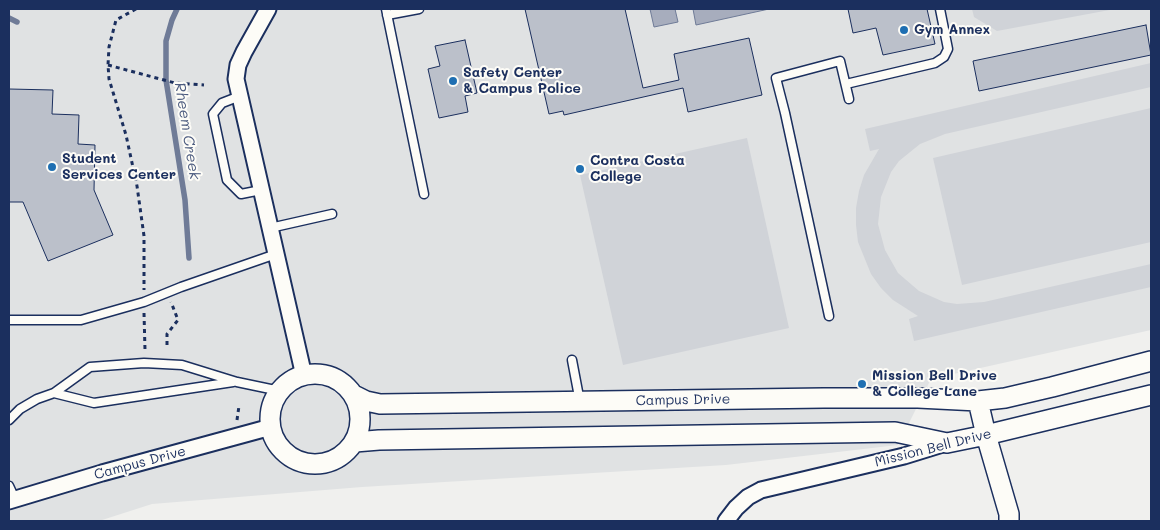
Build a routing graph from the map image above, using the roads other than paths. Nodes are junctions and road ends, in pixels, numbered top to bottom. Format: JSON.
{"nodes":[{"id":1,"x":268,"y":9,"type":"edge"},
{"id":2,"x":419,"y":9,"type":"edge"},
{"id":3,"x":940,"y":9,"type":"edge"},
{"id":4,"x":386,"y":12,"type":"edge"},
{"id":5,"x":846,"y":84,"type":"junction"},
{"id":6,"x":240,"y":96,"type":"junction"},
{"id":7,"x":849,"y":99,"type":"dead end"},
{"id":8,"x":261,"y":190,"type":"junction"},
{"id":9,"x":424,"y":194,"type":"dead end"},
{"id":10,"x":332,"y":214,"type":"dead end"},
{"id":11,"x":270,"y":228,"type":"junction"},
{"id":12,"x":276,"y":254,"type":"junction"},
{"id":13,"x":829,"y":316,"type":"dead end"},
{"id":14,"x":9,"y":320,"type":"edge"},
{"id":15,"x":572,"y":360,"type":"dead end"},
{"id":16,"x":1151,"y":361,"type":"edge"},
{"id":17,"x":304,"y":376,"type":"junction"},
{"id":18,"x":237,"y":382,"type":"junction"},
{"id":19,"x":280,"y":391,"type":"junction"},
{"id":20,"x":54,"y":393,"type":"junction"},
{"id":21,"x":354,"y":395,"type":"junction"},
{"id":22,"x":1151,"y":395,"type":"edge"},
{"id":23,"x":580,"y":402,"type":"junction"},
{"id":24,"x":978,"y":402,"type":"junction"},
{"id":25,"x":9,"y":420,"type":"edge"},
{"id":26,"x":271,"y":427,"type":"junction"},
{"id":27,"x":986,"y":435,"type":"junction"},
{"id":28,"x":355,"y":442,"type":"junction"},
{"id":29,"x":947,"y":443,"type":"junction"},
{"id":30,"x":11,"y":495,"type":"edge"},
{"id":31,"x":726,"y":521,"type":"edge"},
{"id":32,"x":1009,"y":521,"type":"edge"}],
"edges":[{"from":1,"to":6,"type":"street"},
{"from":2,"to":4,"type":"lane"},
{"from":3,"to":5,"type":"lane"},
{"from":4,"to":9,"type":"lane"},
{"from":5,"to":7,"type":"lane"},
{"from":5,"to":13,"type":"lane"},
{"from":6,"to":8,"type":"street"},
{"from":6,"to":8,"type":"lane"},
{"from":8,"to":11,"type":"street"},
{"from":10,"to":11,"type":"lane"},
{"from":11,"to":12,"type":"street"},
{"from":12,"to":14,"type":"lane"},
{"from":12,"to":17,"type":"street"},
{"from":15,"to":23,"type":"lane"},
{"from":16,"to":24,"type":"street"},
{"from":17,"to":19,"type":"street"},
{"from":17,"to":21,"type":"street"},
{"from":18,"to":19,"type":"lane"},
{"from":18,"to":20,"type":"lane"},
{"from":18,"to":20,"type":"lane"},
{"from":19,"to":26,"type":"street"},
{"from":20,"to":25,"type":"lane"},
{"from":21,"to":23,"type":"street","name":"Campus Drive"},
{"from":21,"to":28,"type":"street"},
{"from":22,"to":27,"type":"street","name":"Mission Bell Drive"},
{"from":23,"to":24,"type":"street","name":"Campus Drive"},
{"from":24,"to":27,"type":"street"},
{"from":26,"to":28,"type":"street"},
{"from":26,"to":30,"type":"street","name":"Campus Drive"},
{"from":27,"to":29,"type":"street","name":"Mission Bell Drive"},
{"from":27,"to":32,"type":"street"},
{"from":28,"to":29,"type":"street"},
{"from":29,"to":31,"type":"street","name":"Mission Bell Drive"}]}
